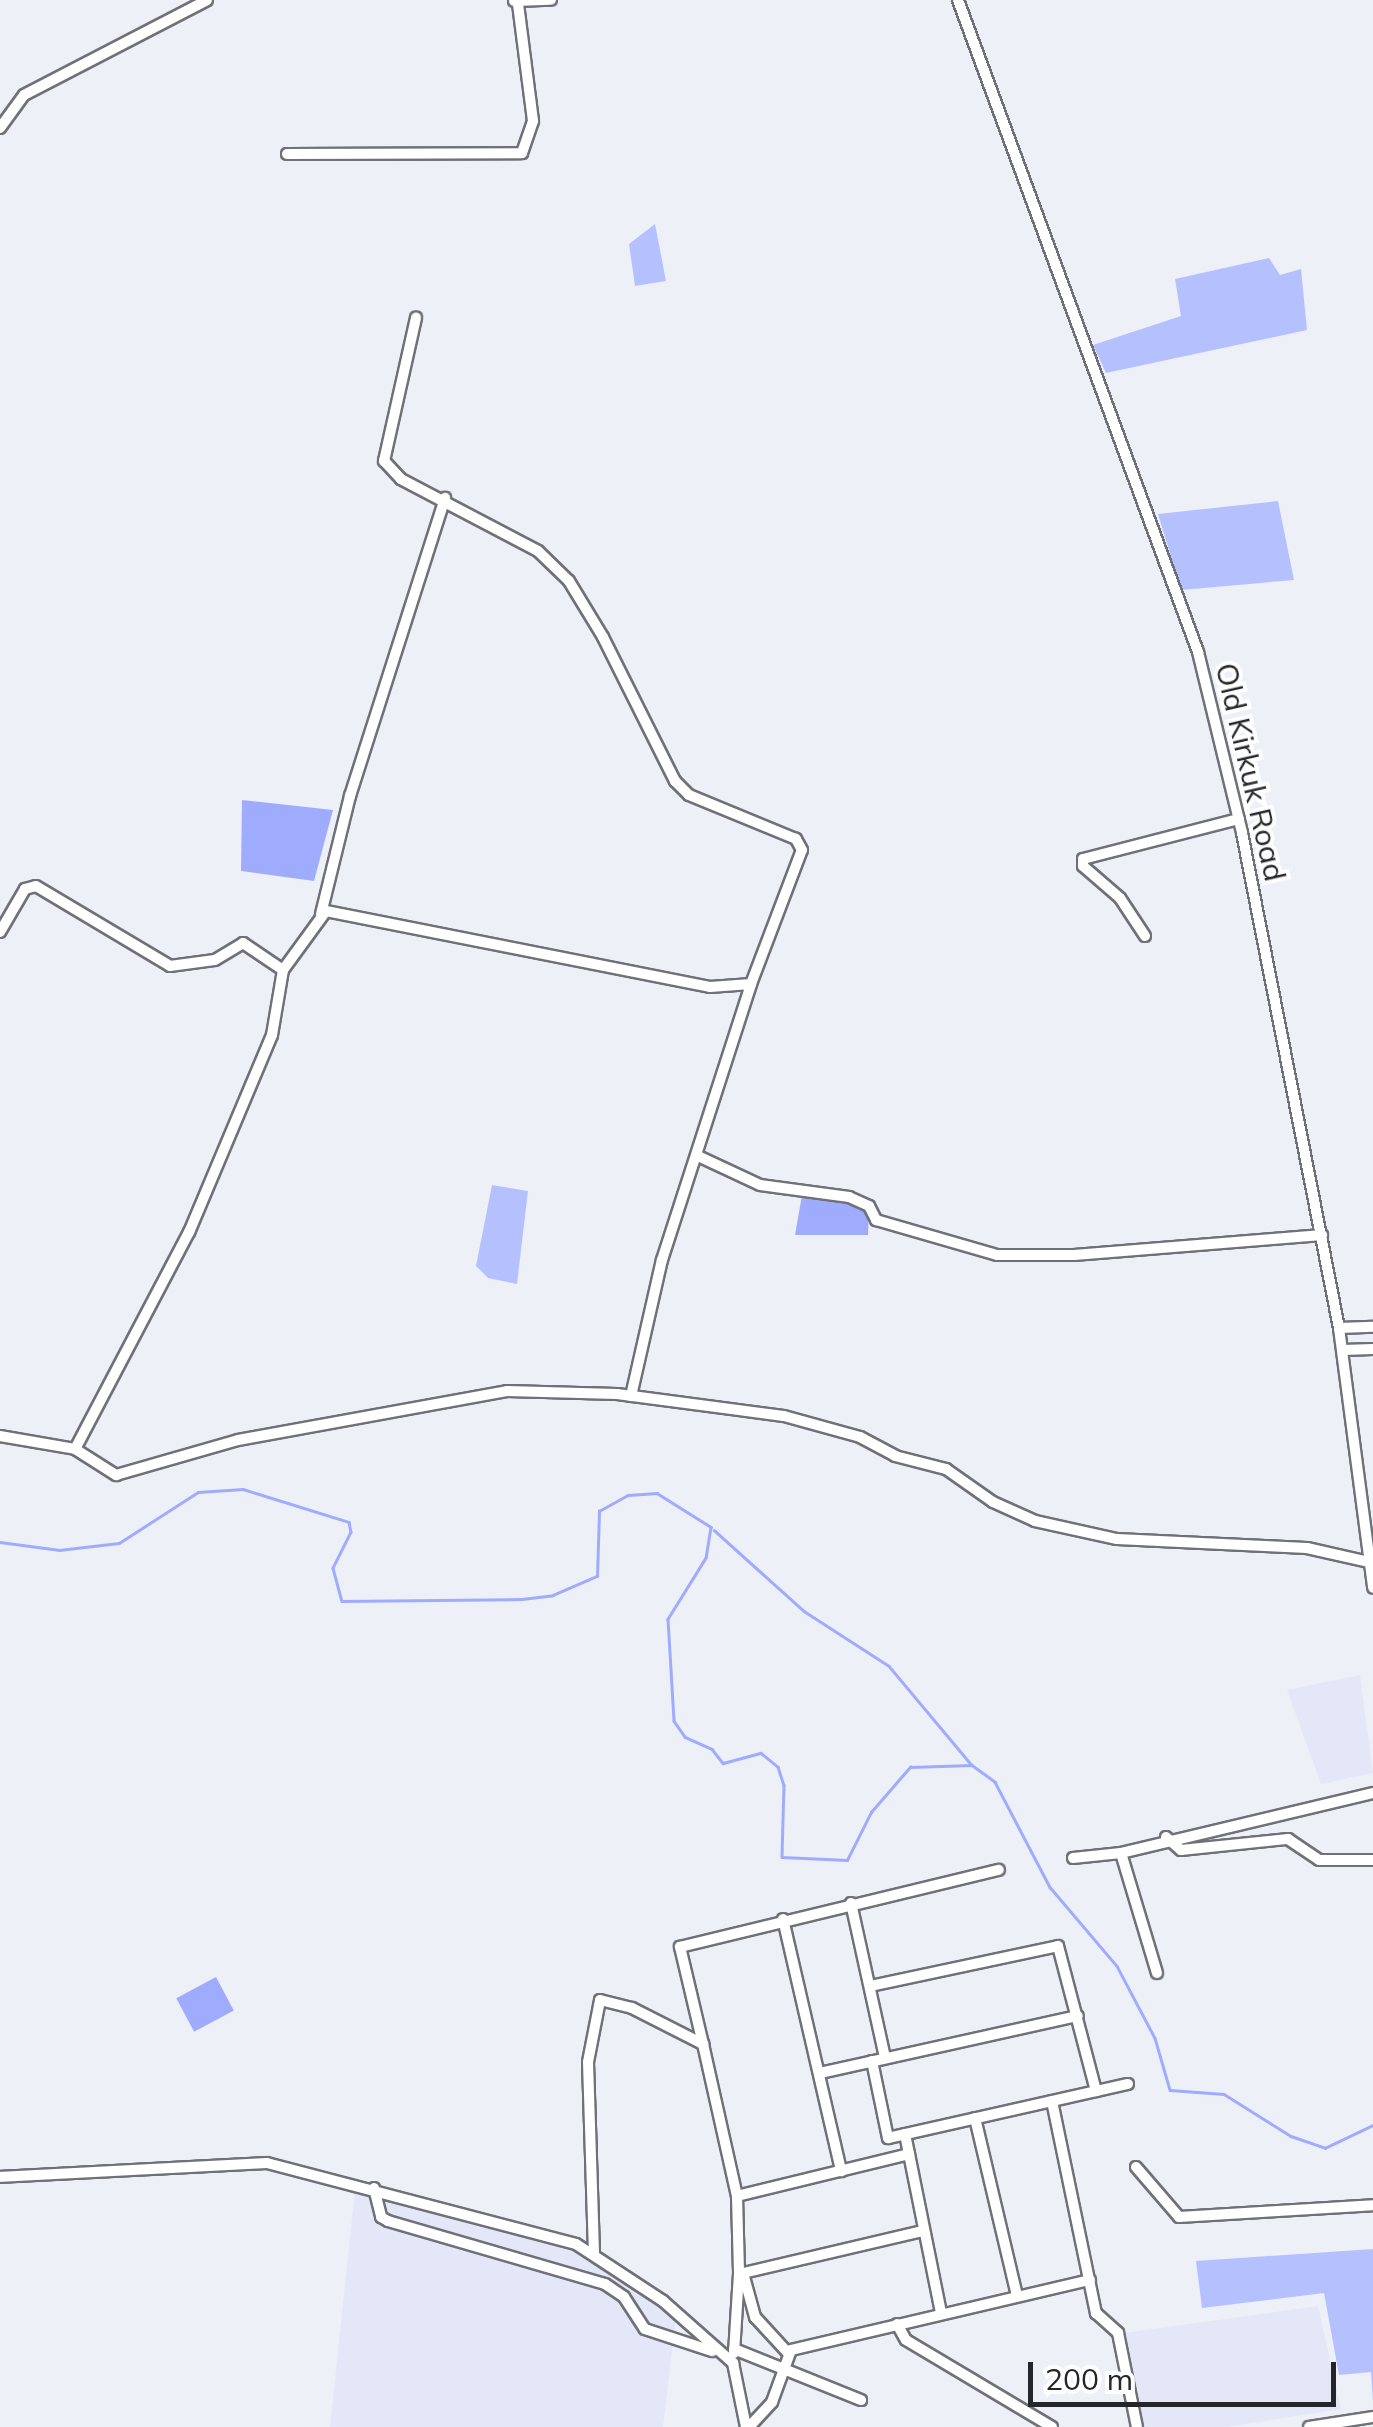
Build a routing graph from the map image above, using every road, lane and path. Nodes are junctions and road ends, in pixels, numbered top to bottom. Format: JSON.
{"nodes":[{"id":1,"x":207,"y":0,"type":"edge"},
{"id":2,"x":551,"y":0,"type":"edge"},
{"id":3,"x":958,"y":0,"type":"edge"},
{"id":4,"x":516,"y":2,"type":"edge"},
{"id":5,"x":0,"y":128,"type":"edge"},
{"id":6,"x":287,"y":154,"type":"dead end"},
{"id":7,"x":416,"y":318,"type":"dead end"},
{"id":8,"x":445,"y":498,"type":"junction"},
{"id":9,"x":1239,"y":819,"type":"junction"},
{"id":10,"x":320,"y":920,"type":"junction"},
{"id":11,"x":0,"y":932,"type":"edge"},
{"id":12,"x":1146,"y":936,"type":"dead end"},
{"id":13,"x":284,"y":970,"type":"junction"},
{"id":14,"x":751,"y":984,"type":"junction"},
{"id":15,"x":698,"y":1156,"type":"junction"},
{"id":16,"x":1322,"y":1235,"type":"junction"},
{"id":17,"x":1373,"y":1327,"type":"edge"},
{"id":18,"x":1340,"y":1328,"type":"junction"},
{"id":19,"x":1373,"y":1349,"type":"edge"},
{"id":20,"x":1343,"y":1350,"type":"junction"},
{"id":21,"x":630,"y":1396,"type":"junction"},
{"id":22,"x":0,"y":1436,"type":"edge"},
{"id":23,"x":75,"y":1449,"type":"junction"},
{"id":24,"x":1369,"y":1562,"type":"junction"},
{"id":25,"x":1373,"y":1588,"type":"edge"},
{"id":26,"x":1373,"y":1793,"type":"edge"},
{"id":27,"x":1166,"y":1838,"type":"junction"},
{"id":28,"x":1121,"y":1852,"type":"junction"},
{"id":29,"x":1073,"y":1858,"type":"dead end"},
{"id":30,"x":1373,"y":1860,"type":"edge"},
{"id":31,"x":999,"y":1870,"type":"dead end"},
{"id":32,"x":851,"y":1903,"type":"junction"},
{"id":33,"x":783,"y":1918,"type":"junction"},
{"id":34,"x":1158,"y":1973,"type":"dead end"},
{"id":35,"x":870,"y":1986,"type":"junction"},
{"id":36,"x":1078,"y":2016,"type":"junction"},
{"id":37,"x":702,"y":2044,"type":"junction"},
{"id":38,"x":885,"y":2058,"type":"junction"},
{"id":39,"x":872,"y":2061,"type":"junction"},
{"id":40,"x":820,"y":2073,"type":"junction"},
{"id":41,"x":1128,"y":2084,"type":"dead end"},
{"id":42,"x":1096,"y":2091,"type":"junction"},
{"id":43,"x":1052,"y":2101,"type":"junction"},
{"id":44,"x":976,"y":2118,"type":"junction"},
{"id":45,"x":904,"y":2134,"type":"junction"},
{"id":46,"x":909,"y":2154,"type":"junction"},
{"id":47,"x":1136,"y":2167,"type":"dead end"},
{"id":48,"x":841,"y":2172,"type":"junction"},
{"id":49,"x":0,"y":2177,"type":"edge"},
{"id":50,"x":374,"y":2188,"type":"junction"},
{"id":51,"x":737,"y":2196,"type":"junction"},
{"id":52,"x":1373,"y":2205,"type":"edge"},
{"id":53,"x":923,"y":2231,"type":"junction"},
{"id":54,"x":594,"y":2253,"type":"junction"},
{"id":55,"x":741,"y":2274,"type":"junction"},
{"id":56,"x":1090,"y":2280,"type":"junction"},
{"id":57,"x":1017,"y":2296,"type":"junction"},
{"id":58,"x":941,"y":2313,"type":"junction"},
{"id":59,"x":896,"y":2324,"type":"junction"},
{"id":60,"x":734,"y":2349,"type":"junction"},
{"id":61,"x":718,"y":2352,"type":"junction"},
{"id":62,"x":789,"y":2354,"type":"junction"},
{"id":63,"x":733,"y":2363,"type":"junction"},
{"id":64,"x":782,"y":2372,"type":"junction"},
{"id":65,"x":861,"y":2400,"type":"dead end"},
{"id":66,"x":1373,"y":2417,"type":"edge"},
{"id":67,"x":748,"y":2427,"type":"edge"},
{"id":68,"x":1052,"y":2427,"type":"edge"},
{"id":69,"x":1136,"y":2427,"type":"edge"},
{"id":70,"x":1308,"y":2427,"type":"edge"}],
"edges":[{"from":1,"to":5,"type":"street"},
{"from":2,"to":4,"type":"street"},
{"from":3,"to":9,"type":"street","name":"Old Kirkuk Road"},
{"from":4,"to":6,"type":"street"},
{"from":7,"to":8,"type":"street"},
{"from":8,"to":10,"type":"street"},
{"from":8,"to":14,"type":"street"},
{"from":9,"to":12,"type":"street"},
{"from":9,"to":16,"type":"street","name":"Old Kirkuk Road"},
{"from":10,"to":13,"type":"street"},
{"from":10,"to":14,"type":"street"},
{"from":11,"to":13,"type":"street"},
{"from":13,"to":23,"type":"street"},
{"from":14,"to":15,"type":"street"},
{"from":15,"to":16,"type":"street"},
{"from":15,"to":21,"type":"street"},
{"from":16,"to":18,"type":"street","name":"Old Kirkuk Road"},
{"from":17,"to":18,"type":"street"},
{"from":18,"to":20,"type":"street","name":"Old Kirkuk Road"},
{"from":19,"to":20,"type":"street"},
{"from":20,"to":24,"type":"street","name":"Old Kirkuk Road"},
{"from":21,"to":23,"type":"street"},
{"from":21,"to":24,"type":"street"},
{"from":22,"to":23,"type":"street"},
{"from":24,"to":25,"type":"street","name":"Old Kirkuk Road"},
{"from":26,"to":27,"type":"street"},
{"from":27,"to":28,"type":"street"},
{"from":27,"to":30,"type":"street"},
{"from":28,"to":29,"type":"street"},
{"from":28,"to":34,"type":"street"},
{"from":31,"to":32,"type":"street"},
{"from":32,"to":33,"type":"street"},
{"from":32,"to":35,"type":"street"},
{"from":33,"to":37,"type":"street"},
{"from":33,"to":40,"type":"street"},
{"from":35,"to":36,"type":"street"},
{"from":35,"to":38,"type":"street"},
{"from":36,"to":38,"type":"street"},
{"from":36,"to":42,"type":"street"},
{"from":37,"to":51,"type":"street"},
{"from":37,"to":54,"type":"street"},
{"from":38,"to":39,"type":"street"},
{"from":39,"to":40,"type":"street"},
{"from":39,"to":45,"type":"street"},
{"from":40,"to":48,"type":"street"},
{"from":41,"to":42,"type":"street"},
{"from":42,"to":43,"type":"street"},
{"from":43,"to":44,"type":"street"},
{"from":43,"to":56,"type":"street"},
{"from":44,"to":45,"type":"street"},
{"from":44,"to":57,"type":"street"},
{"from":45,"to":46,"type":"street"},
{"from":46,"to":48,"type":"street"},
{"from":46,"to":53,"type":"street"},
{"from":47,"to":52,"type":"street"},
{"from":48,"to":51,"type":"street"},
{"from":49,"to":50,"type":"street"},
{"from":50,"to":54,"type":"street"},
{"from":50,"to":61,"type":"street"},
{"from":51,"to":55,"type":"street"},
{"from":53,"to":55,"type":"street"},
{"from":53,"to":58,"type":"street"},
{"from":54,"to":61,"type":"street"},
{"from":55,"to":60,"type":"street"},
{"from":55,"to":62,"type":"street"},
{"from":56,"to":57,"type":"street"},
{"from":56,"to":69,"type":"street"},
{"from":57,"to":58,"type":"street"},
{"from":58,"to":59,"type":"street"},
{"from":59,"to":62,"type":"street"},
{"from":59,"to":68,"type":"street"},
{"from":60,"to":63,"type":"street"},
{"from":60,"to":64,"type":"street"},
{"from":61,"to":63,"type":"street"},
{"from":62,"to":64,"type":"street"},
{"from":63,"to":67,"type":"street"},
{"from":64,"to":65,"type":"street"},
{"from":64,"to":67,"type":"street"},
{"from":66,"to":70,"type":"street"}]}
